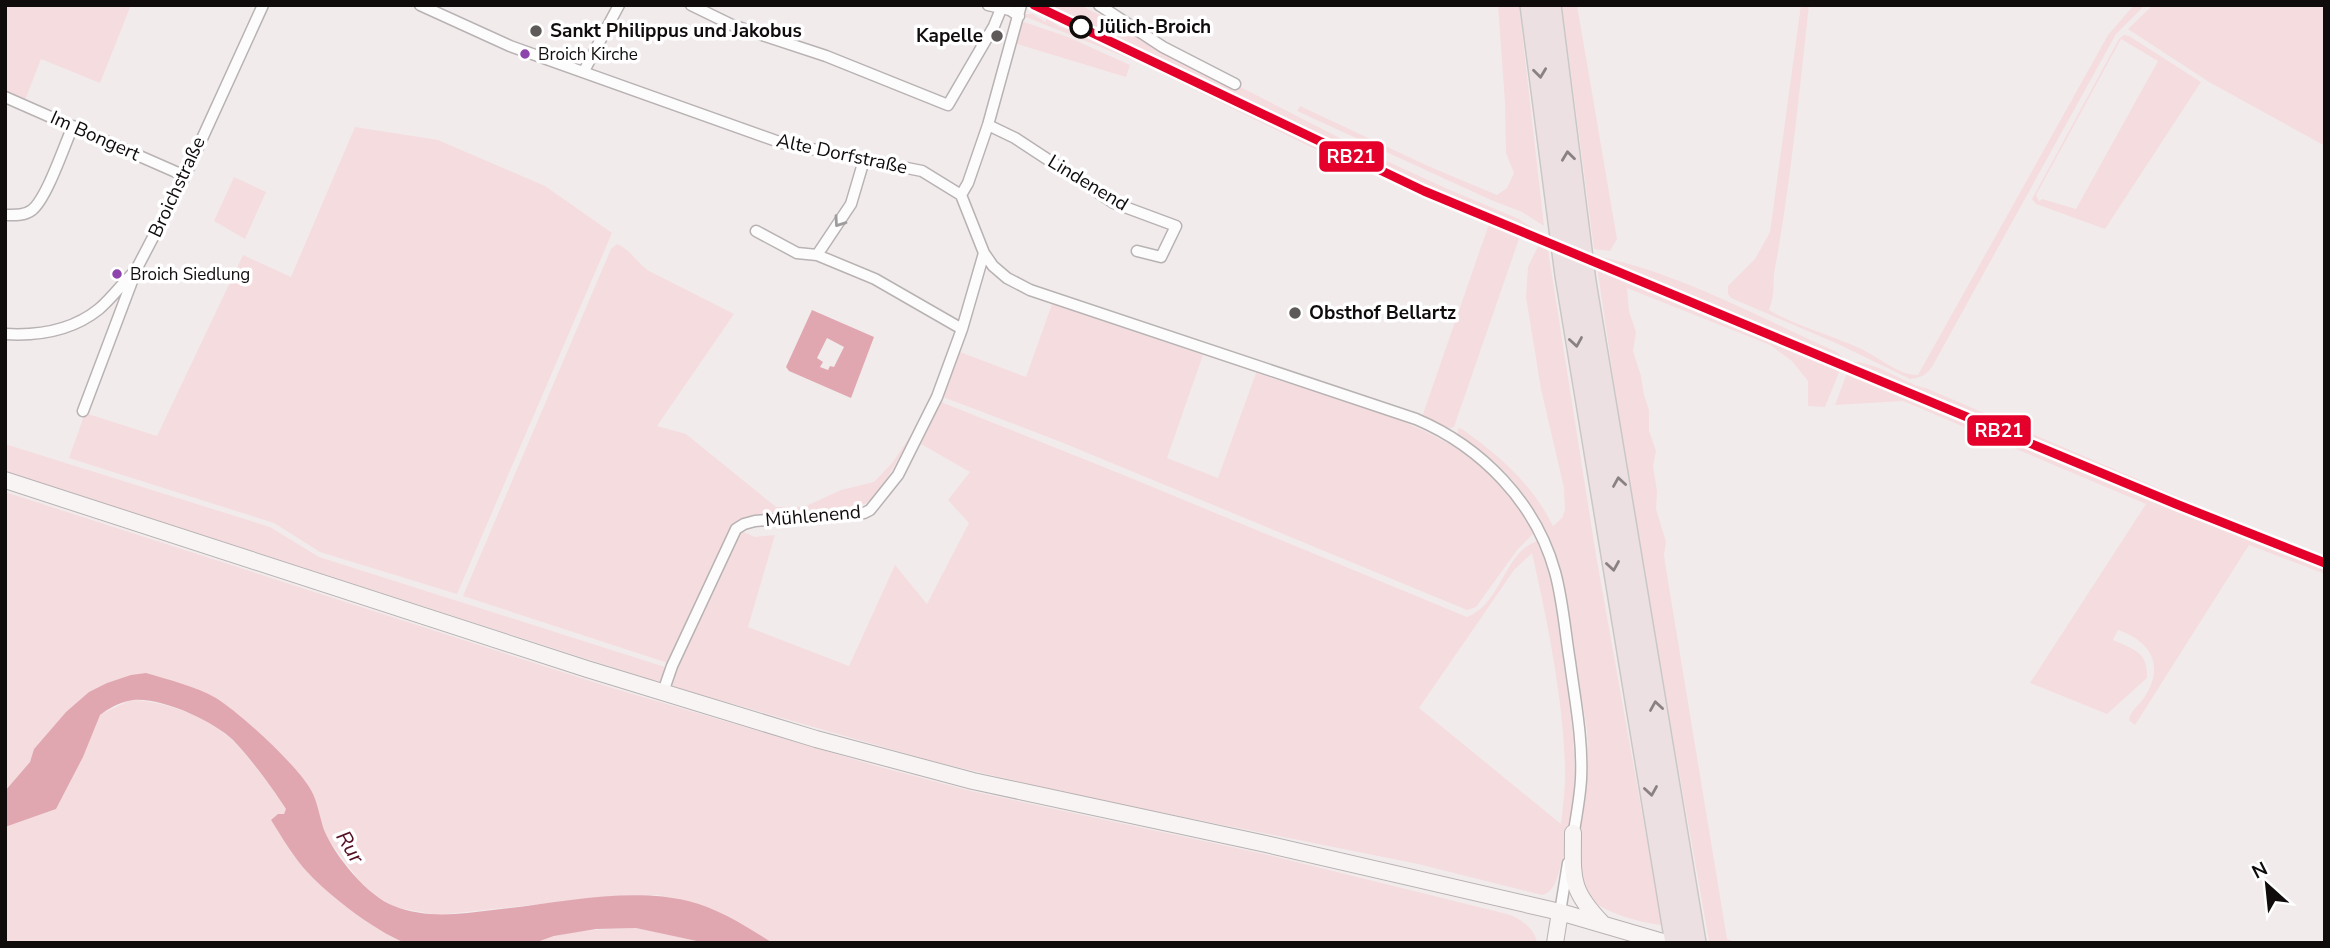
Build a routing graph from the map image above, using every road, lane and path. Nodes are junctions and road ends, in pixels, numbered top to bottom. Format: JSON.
{"nodes":[{"id":1,"x":263,"y":5,"type":"edge"},
{"id":2,"x":420,"y":5,"type":"edge"},
{"id":3,"x":619,"y":5,"type":"edge"},
{"id":4,"x":691,"y":5,"type":"edge"},
{"id":5,"x":988,"y":5,"type":"edge"},
{"id":6,"x":1099,"y":5,"type":"edge"},
{"id":7,"x":1531,"y":5,"type":"edge"},
{"id":8,"x":1550,"y":5,"type":"edge"},
{"id":9,"x":1000,"y":9,"type":"junction"},
{"id":10,"x":1020,"y":11,"type":"edge"},
{"id":11,"x":584,"y":71,"type":"junction"},
{"id":12,"x":1234,"y":84,"type":"dead end"},
{"id":13,"x":5,"y":97,"type":"edge"},
{"id":14,"x":988,"y":125,"type":"junction"},
{"id":15,"x":73,"y":126,"type":"junction"},
{"id":16,"x":864,"y":160,"type":"junction"},
{"id":17,"x":185,"y":176,"type":"junction"},
{"id":18,"x":961,"y":195,"type":"junction"},
{"id":19,"x":5,"y":215,"type":"edge"},
{"id":20,"x":756,"y":231,"type":"dead end"},
{"id":21,"x":1137,"y":251,"type":"dead end"},
{"id":22,"x":984,"y":253,"type":"junction"},
{"id":23,"x":817,"y":255,"type":"junction"},
{"id":24,"x":138,"y":268,"type":"junction"},
{"id":25,"x":1575,"y":278,"type":"junction"},
{"id":26,"x":962,"y":329,"type":"junction"},
{"id":27,"x":5,"y":334,"type":"edge"},
{"id":28,"x":83,"y":411,"type":"dead end"},
{"id":29,"x":5,"y":480,"type":"edge"},
{"id":30,"x":663,"y":692,"type":"junction"},
{"id":31,"x":1573,"y":833,"type":"junction"},
{"id":32,"x":1560,"y":912,"type":"junction"},
{"id":33,"x":1681,"y":916,"type":"junction"},
{"id":34,"x":1603,"y":924,"type":"junction"},
{"id":35,"x":1555,"y":943,"type":"edge"},
{"id":36,"x":1666,"y":943,"type":"edge"},
{"id":37,"x":1676,"y":943,"type":"edge"},
{"id":38,"x":1695,"y":943,"type":"edge"}],
"edges":[{"from":1,"to":17,"type":"street","name":"Broichstraße"},
{"from":2,"to":11,"type":"street","name":"Alte Dorfstraße"},
{"from":3,"to":11,"type":"street"},
{"from":4,"to":9,"type":"street"},
{"from":5,"to":9,"type":"street"},
{"from":6,"to":12,"type":"street"},
{"from":7,"to":25,"type":"highway","one_way":true},
{"from":25,"to":8,"type":"highway","one_way":true},
{"from":9,"to":10,"type":"street"},
{"from":10,"to":14,"type":"street"},
{"from":11,"to":16,"type":"street","name":"Alte Dorfstraße"},
{"from":13,"to":15,"type":"street","name":"Im Bongert"},
{"from":14,"to":18,"type":"street"},
{"from":14,"to":21,"type":"street","name":"Lindenend"},
{"from":15,"to":17,"type":"street","name":"Im Bongert"},
{"from":15,"to":19,"type":"street"},
{"from":16,"to":18,"type":"street","name":"Alte Dorfstraße"},
{"from":16,"to":23,"type":"street","one_way":true},
{"from":17,"to":24,"type":"street","name":"Broichstraße"},
{"from":18,"to":22,"type":"street"},
{"from":20,"to":23,"type":"street"},
{"from":22,"to":26,"type":"street","name":"Mühlenend"},
{"from":22,"to":31,"type":"street"},
{"from":23,"to":26,"type":"street"},
{"from":24,"to":27,"type":"street"},
{"from":24,"to":28,"type":"street","name":"Broichstraße"},
{"from":25,"to":33,"type":"highway"},
{"from":26,"to":30,"type":"street","name":"Mühlenend"},
{"from":29,"to":30,"type":"main road"},
{"from":30,"to":32,"type":"main road"},
{"from":31,"to":32,"type":"street"},
{"from":31,"to":34,"type":"main road"},
{"from":32,"to":34,"type":"main road"},
{"from":32,"to":35,"type":"main road"},
{"from":33,"to":37,"type":"highway"},
{"from":33,"to":38,"type":"highway"},
{"from":34,"to":36,"type":"main road"}]}
